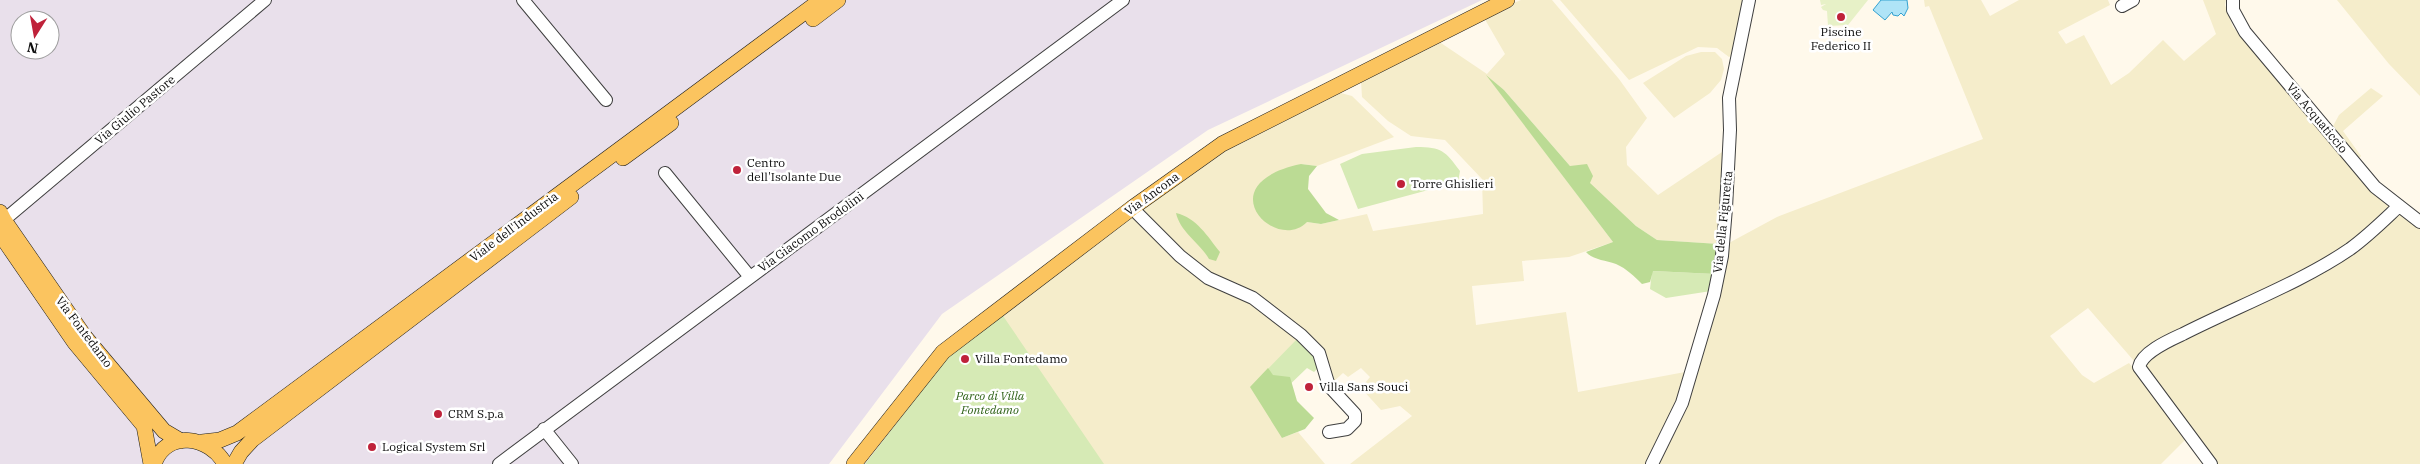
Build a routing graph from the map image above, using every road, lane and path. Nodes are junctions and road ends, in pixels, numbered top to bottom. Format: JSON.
{"nodes":[{"id":1,"x":265,"y":0,"type":"edge"},
{"id":2,"x":523,"y":0,"type":"edge"},
{"id":3,"x":821,"y":0,"type":"edge"},
{"id":4,"x":838,"y":0,"type":"edge"},
{"id":5,"x":1123,"y":0,"type":"edge"},
{"id":6,"x":1507,"y":0,"type":"edge"},
{"id":7,"x":1749,"y":0,"type":"edge"},
{"id":8,"x":2233,"y":0,"type":"edge"},
{"id":9,"x":1107,"y":5,"type":"edge"},
{"id":10,"x":606,"y":100,"type":"dead end"},
{"id":11,"x":665,"y":172,"type":"dead end"},
{"id":12,"x":2399,"y":206,"type":"junction"},
{"id":13,"x":1132,"y":208,"type":"junction"},
{"id":14,"x":1,"y":222,"type":"edge"},
{"id":15,"x":2420,"y":222,"type":"edge"},
{"id":16,"x":750,"y":277,"type":"junction"},
{"id":17,"x":544,"y":429,"type":"junction"},
{"id":18,"x":1329,"y":432,"type":"dead end"},
{"id":19,"x":181,"y":441,"type":"junction"},
{"id":20,"x":202,"y":442,"type":"junction"},
{"id":21,"x":152,"y":464,"type":"edge"},
{"id":22,"x":225,"y":464,"type":"edge"},
{"id":23,"x":234,"y":464,"type":"edge"},
{"id":24,"x":500,"y":464,"type":"edge"},
{"id":25,"x":572,"y":464,"type":"edge"},
{"id":26,"x":854,"y":464,"type":"edge"},
{"id":27,"x":1652,"y":464,"type":"edge"},
{"id":28,"x":2211,"y":464,"type":"edge"}],
"edges":[{"from":1,"to":14,"type":"street","name":"Via Giulio Pastore"},
{"from":2,"to":10,"type":"street"},
{"from":3,"to":20,"type":"main road","name":"Viale dell'Industria"},
{"from":4,"to":23,"type":"main road","name":"Viale dell'Industria"},
{"from":5,"to":9,"type":"street","name":"Via Giacomo Brodolini"},
{"from":6,"to":13,"type":"main road","name":"Via Ancona"},
{"from":7,"to":27,"type":"street","name":"Via della Figuretta"},
{"from":8,"to":12,"type":"street","name":"Via Acquaticcio"},
{"from":9,"to":16,"type":"street","name":"Via Giacomo Brodolini"},
{"from":11,"to":16,"type":"street"},
{"from":12,"to":15,"type":"street","name":"Via Acquaticcio"},
{"from":12,"to":28,"type":"street"},
{"from":13,"to":18,"type":"street"},
{"from":13,"to":26,"type":"main road","name":"Via Ancona"},
{"from":14,"to":19,"type":"main road","name":"Via Fontedamo"},
{"from":14,"to":21,"type":"main road","name":"Via Fontedamo"},
{"from":16,"to":17,"type":"street","name":"Via Giacomo Brodolini"},
{"from":17,"to":24,"type":"street","name":"Via Giacomo Brodolini"},
{"from":17,"to":25,"type":"street"},
{"from":19,"to":20,"type":"main road"},
{"from":19,"to":21,"type":"main road","name":"Via Fontedamo"},
{"from":20,"to":22,"type":"main road"}]}
